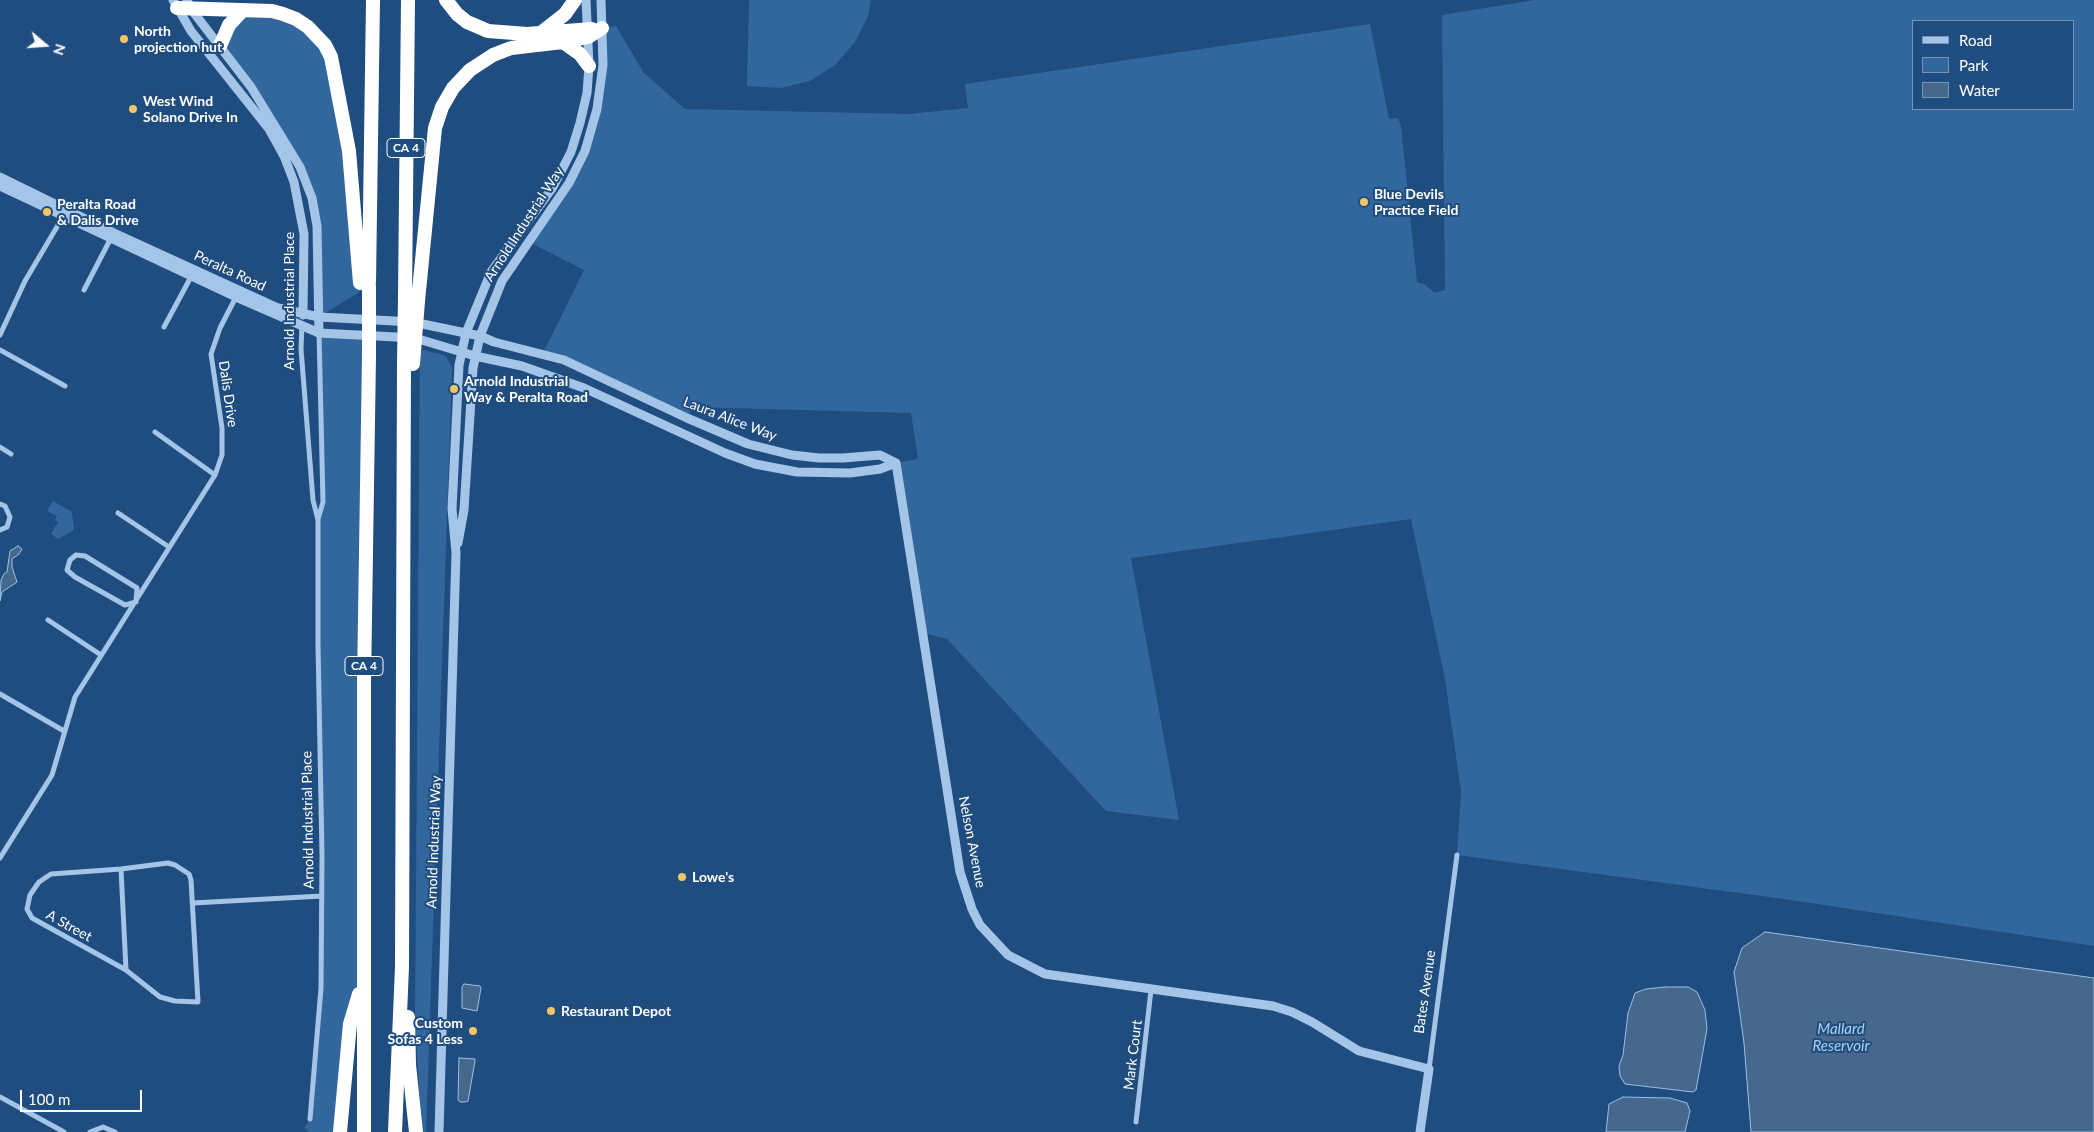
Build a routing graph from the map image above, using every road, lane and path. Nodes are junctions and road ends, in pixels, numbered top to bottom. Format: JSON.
{"nodes":[{"id":1,"x":373,"y":0,"type":"edge"},
{"id":2,"x":408,"y":0,"type":"edge"},
{"id":3,"x":446,"y":0,"type":"edge"},
{"id":4,"x":575,"y":0,"type":"edge"},
{"id":5,"x":586,"y":0,"type":"edge"},
{"id":6,"x":601,"y":0,"type":"edge"},
{"id":7,"x":185,"y":3,"type":"edge"},
{"id":8,"x":242,"y":11,"type":"junction"},
{"id":9,"x":602,"y":28,"type":"junction"},
{"id":10,"x":541,"y":32,"type":"junction"},
{"id":11,"x":588,"y":33,"type":"junction"},
{"id":12,"x":563,"y":42,"type":"junction"},
{"id":13,"x":220,"y":46,"type":"junction"},
{"id":14,"x":589,"y":66,"type":"junction"},
{"id":15,"x":0,"y":176,"type":"edge"},
{"id":16,"x":0,"y":186,"type":"edge"},
{"id":17,"x":65,"y":213,"type":"junction"},
{"id":18,"x":112,"y":236,"type":"junction"},
{"id":19,"x":192,"y":273,"type":"junction"},
{"id":20,"x":364,"y":284,"type":"junction"},
{"id":21,"x":84,"y":290,"type":"dead end"},
{"id":22,"x":238,"y":294,"type":"junction"},
{"id":23,"x":411,"y":299,"type":"junction"},
{"id":24,"x":303,"y":315,"type":"junction"},
{"id":25,"x":319,"y":317,"type":"junction"},
{"id":26,"x":302,"y":326,"type":"junction"},
{"id":27,"x":164,"y":327,"type":"dead end"},
{"id":28,"x":319,"y":333,"type":"junction"},
{"id":29,"x":466,"y":333,"type":"junction"},
{"id":30,"x":0,"y":335,"type":"edge"},
{"id":31,"x":480,"y":336,"type":"junction"},
{"id":32,"x":0,"y":350,"type":"edge"},
{"id":33,"x":461,"y":352,"type":"junction"},
{"id":34,"x":475,"y":356,"type":"junction"},
{"id":35,"x":65,"y":386,"type":"dead end"},
{"id":36,"x":154,"y":432,"type":"dead end"},
{"id":37,"x":0,"y":447,"type":"edge"},
{"id":38,"x":11,"y":454,"type":"dead end"},
{"id":39,"x":896,"y":463,"type":"junction"},
{"id":40,"x":215,"y":475,"type":"junction"},
{"id":41,"x":0,"y":504,"type":"edge"},
{"id":42,"x":118,"y":514,"type":"dead end"},
{"id":43,"x":318,"y":520,"type":"junction"},
{"id":44,"x":0,"y":530,"type":"edge"},
{"id":45,"x":169,"y":547,"type":"junction"},
{"id":46,"x":456,"y":553,"type":"junction"},
{"id":47,"x":136,"y":602,"type":"junction"},
{"id":48,"x":48,"y":620,"type":"dead end"},
{"id":49,"x":101,"y":655,"type":"junction"},
{"id":50,"x":0,"y":694,"type":"edge"},
{"id":51,"x":64,"y":731,"type":"junction"},
{"id":52,"x":1457,"y":855,"type":"dead end"},
{"id":53,"x":0,"y":858,"type":"edge"},
{"id":54,"x":121,"y":869,"type":"junction"},
{"id":55,"x":322,"y":896,"type":"junction"},
{"id":56,"x":193,"y":903,"type":"junction"},
{"id":57,"x":402,"y":967,"type":"junction"},
{"id":58,"x":126,"y":970,"type":"junction"},
{"id":59,"x":364,"y":976,"type":"junction"},
{"id":60,"x":1152,"y":990,"type":"junction"},
{"id":61,"x":1429,"y":1069,"type":"junction"},
{"id":62,"x":0,"y":1097,"type":"edge"},
{"id":63,"x":310,"y":1119,"type":"dead end"},
{"id":64,"x":1136,"y":1122,"type":"dead end"},
{"id":65,"x":64,"y":1132,"type":"edge"},
{"id":66,"x":90,"y":1132,"type":"edge"},
{"id":67,"x":115,"y":1132,"type":"edge"},
{"id":68,"x":340,"y":1132,"type":"edge"},
{"id":69,"x":364,"y":1132,"type":"edge"},
{"id":70,"x":395,"y":1132,"type":"edge"},
{"id":71,"x":416,"y":1132,"type":"edge"},
{"id":72,"x":439,"y":1132,"type":"edge"},
{"id":73,"x":1420,"y":1132,"type":"edge"}],
"edges":[{"from":1,"to":20,"type":"highway","number":"CA 4"},
{"from":2,"to":23,"type":"highway","number":"CA 4"},
{"from":3,"to":10,"type":"highway"},
{"from":4,"to":10,"type":"highway"},
{"from":5,"to":11,"type":"street","name":"Arnold Industrial Way"},
{"from":6,"to":9,"type":"street","name":"Arnold Industrial Way"},
{"from":7,"to":8,"type":"highway"},
{"from":7,"to":13,"type":"street","name":"Arnold Industrial Place"},
{"from":7,"to":24,"type":"street","name":"Arnold Industrial Place"},
{"from":8,"to":13,"type":"highway"},
{"from":8,"to":20,"type":"highway"},
{"from":9,"to":11,"type":"highway"},
{"from":9,"to":31,"type":"street","name":"Arnold Industrial Way"},
{"from":10,"to":11,"type":"highway"},
{"from":11,"to":12,"type":"highway"},
{"from":11,"to":14,"type":"street","name":"Arnold Industrial Way"},
{"from":12,"to":14,"type":"highway"},
{"from":12,"to":23,"type":"highway"},
{"from":13,"to":25,"type":"street","name":"Arnold Industrial Place"},
{"from":14,"to":29,"type":"street","name":"Arnold Industrial Way"},
{"from":15,"to":17,"type":"street","name":"Peralta Road"},
{"from":16,"to":17,"type":"street","name":"Peralta Road"},
{"from":17,"to":18,"type":"street","name":"Peralta Road"},
{"from":17,"to":30,"type":"street"},
{"from":18,"to":19,"type":"street","name":"Peralta Road"},
{"from":18,"to":21,"type":"street"},
{"from":19,"to":22,"type":"street","name":"Peralta Road"},
{"from":19,"to":27,"type":"street"},
{"from":20,"to":59,"type":"highway","number":"CA 4","bridge":true},
{"from":22,"to":24,"type":"street","name":"Peralta Road"},
{"from":22,"to":26,"type":"street","name":"Peralta Road"},
{"from":22,"to":40,"type":"street","name":"Dalis Drive"},
{"from":23,"to":57,"type":"highway","number":"CA 4","bridge":true},
{"from":24,"to":25,"type":"street","name":"Peralta Road"},
{"from":24,"to":26,"type":"street","name":"Arnold Industrial Place"},
{"from":25,"to":28,"type":"street","name":"Arnold Industrial Place"},
{"from":25,"to":29,"type":"street","name":"Peralta Road"},
{"from":26,"to":28,"type":"street","name":"Peralta Road"},
{"from":26,"to":43,"type":"street","name":"Arnold Industrial Place"},
{"from":28,"to":33,"type":"street","name":"Peralta Road"},
{"from":28,"to":43,"type":"street","name":"Arnold Industrial Place"},
{"from":29,"to":31,"type":"street","name":"Laura Alice Way"},
{"from":29,"to":33,"type":"street","name":"Arnold Industrial Way"},
{"from":31,"to":34,"type":"street","name":"Arnold Industrial Way"},
{"from":31,"to":39,"type":"street","name":"Laura Alice Way"},
{"from":32,"to":35,"type":"street"},
{"from":33,"to":34,"type":"street"},
{"from":33,"to":46,"type":"street","name":"Arnold Industrial Way"},
{"from":34,"to":39,"type":"street"},
{"from":34,"to":46,"type":"street","name":"Arnold Industrial Way"},
{"from":36,"to":40,"type":"street"},
{"from":37,"to":38,"type":"street"},
{"from":39,"to":60,"type":"street","name":"Nelson Avenue"},
{"from":40,"to":45,"type":"street","name":"Dalis Drive"},
{"from":41,"to":44,"type":"street"},
{"from":42,"to":45,"type":"street"},
{"from":43,"to":55,"type":"street","name":"Arnold Industrial Place"},
{"from":45,"to":47,"type":"street","name":"Dalis Drive"},
{"from":46,"to":72,"type":"street","name":"Arnold Industrial Way"},
{"from":47,"to":47,"type":"street"},
{"from":47,"to":49,"type":"street","name":"Dalis Drive"},
{"from":48,"to":49,"type":"street"},
{"from":49,"to":51,"type":"street","name":"Dalis Drive"},
{"from":50,"to":51,"type":"street"},
{"from":51,"to":53,"type":"street","name":"Dalis Drive"},
{"from":52,"to":61,"type":"street","name":"Bates Avenue"},
{"from":54,"to":56,"type":"street","name":"A Street"},
{"from":54,"to":58,"type":"street"},
{"from":54,"to":58,"type":"street","name":"A Street"},
{"from":55,"to":56,"type":"street"},
{"from":55,"to":63,"type":"street","name":"Arnold Industrial Place"},
{"from":56,"to":58,"type":"street","name":"A Street"},
{"from":57,"to":70,"type":"highway","number":"CA 4"},
{"from":57,"to":71,"type":"highway"},
{"from":59,"to":68,"type":"highway"},
{"from":59,"to":69,"type":"highway","number":"CA 4"},
{"from":60,"to":61,"type":"street","name":"Nelson Avenue"},
{"from":60,"to":64,"type":"street","name":"Mark Court"},
{"from":61,"to":73,"type":"street","name":"Bates Avenue"},
{"from":62,"to":65,"type":"street"},
{"from":66,"to":67,"type":"street"}]}
